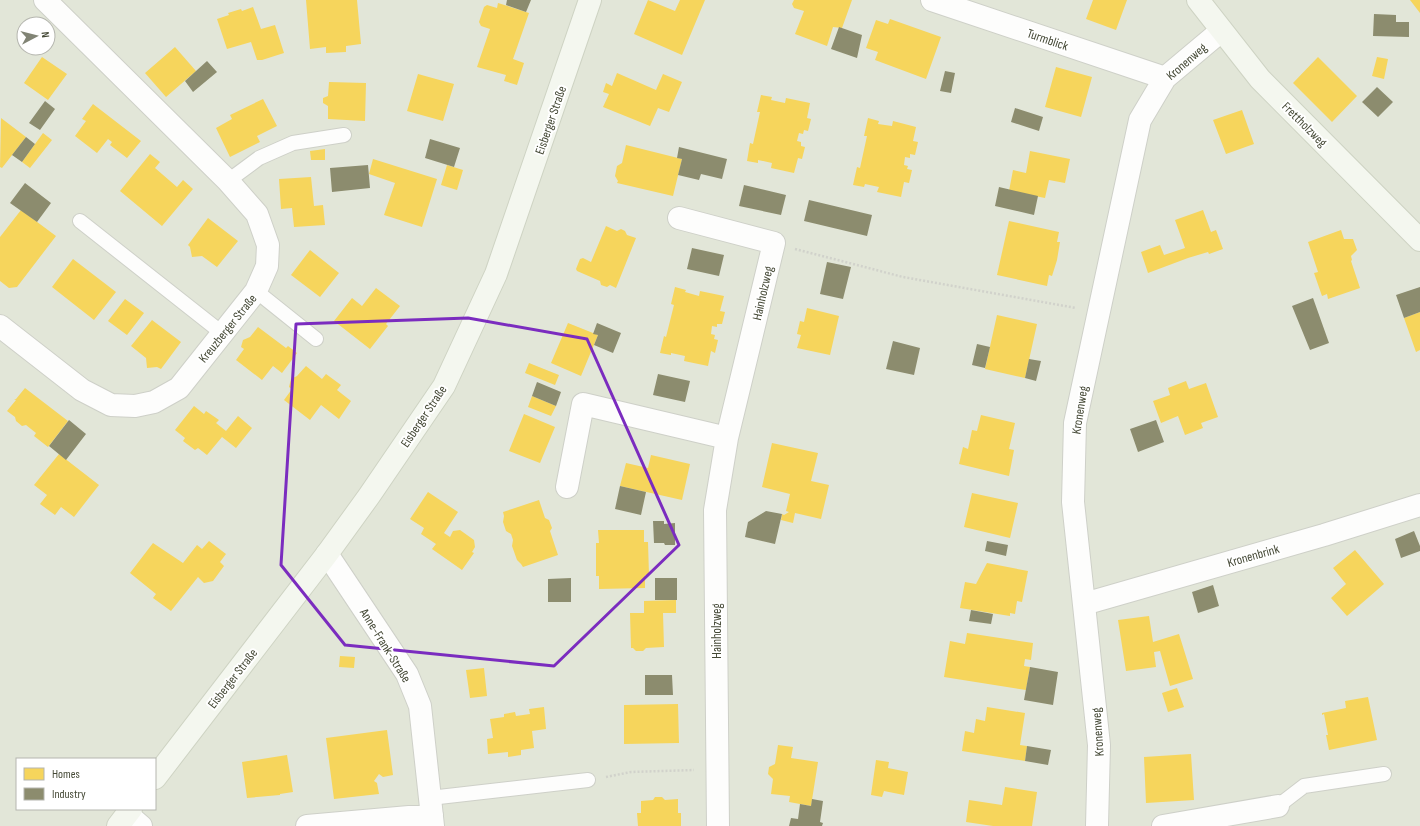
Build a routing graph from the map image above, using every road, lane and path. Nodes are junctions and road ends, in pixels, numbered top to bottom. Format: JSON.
{"nodes":[{"id":1,"x":45,"y":0,"type":"edge"},
{"id":2,"x":590,"y":0,"type":"edge"},
{"id":3,"x":932,"y":0,"type":"edge"},
{"id":4,"x":1198,"y":0,"type":"edge"},
{"id":5,"x":1221,"y":31,"type":"junction"},
{"id":6,"x":1164,"y":78,"type":"junction"},
{"id":7,"x":344,"y":135,"type":"dead end"},
{"id":8,"x":228,"y":181,"type":"junction"},
{"id":9,"x":679,"y":218,"type":"dead end"},
{"id":10,"x":80,"y":221,"type":"dead end"},
{"id":11,"x":1420,"y":240,"type":"edge"},
{"id":12,"x":774,"y":243,"type":"junction"},
{"id":13,"x":256,"y":291,"type":"junction"},
{"id":14,"x":1098,"y":312,"type":"junction"},
{"id":15,"x":0,"y":326,"type":"edge"},
{"id":16,"x":222,"y":333,"type":"junction"},
{"id":17,"x":316,"y":339,"type":"dead end"},
{"id":18,"x":727,"y":438,"type":"junction"},
{"id":19,"x":567,"y":487,"type":"dead end"},
{"id":20,"x":1420,"y":505,"type":"edge"},
{"id":21,"x":327,"y":554,"type":"junction"},
{"id":22,"x":1084,"y":604,"type":"junction"},
{"id":23,"x":717,"y":769,"type":"junction"},
{"id":24,"x":1384,"y":774,"type":"dead end"},
{"id":25,"x":156,"y":777,"type":"edge"},
{"id":26,"x":588,"y":780,"type":"joint"},
{"id":27,"x":1278,"y":806,"type":"joint"},
{"id":28,"x":432,"y":813,"type":"edge"},
{"id":29,"x":307,"y":826,"type":"edge"},
{"id":30,"x":718,"y":826,"type":"edge"},
{"id":31,"x":1097,"y":826,"type":"edge"},
{"id":32,"x":1163,"y":826,"type":"edge"}],
"edges":[{"from":1,"to":8,"type":"street","name":"Kreuzberger Straße"},
{"from":2,"to":21,"type":"main road","name":"Eisberger Straße"},
{"from":3,"to":6,"type":"street","name":"Turmblick"},
{"from":4,"to":5,"type":"main road","name":"Frettholzweg"},
{"from":5,"to":6,"type":"street","name":"Kronenweg"},
{"from":5,"to":11,"type":"main road","name":"Frettholzweg"},
{"from":6,"to":14,"type":"street","name":"Kronenweg"},
{"from":7,"to":8,"type":"lane"},
{"from":8,"to":13,"type":"street","name":"Kreuzberger Straße"},
{"from":9,"to":12,"type":"street"},
{"from":10,"to":16,"type":"lane"},
{"from":12,"to":14,"type":"path"},
{"from":12,"to":18,"type":"street","name":"Hainholzweg"},
{"from":13,"to":16,"type":"street","name":"Kreuzberger Straße"},
{"from":13,"to":17,"type":"lane"},
{"from":14,"to":22,"type":"street","name":"Kronenweg"},
{"from":15,"to":16,"type":"street","name":"Kreuzberger Straße"},
{"from":18,"to":19,"type":"street"},
{"from":18,"to":23,"type":"street","name":"Hainholzweg"},
{"from":20,"to":22,"type":"street","name":"Kronenbrink"},
{"from":21,"to":25,"type":"main road","name":"Eisberger Straße"},
{"from":21,"to":28,"type":"street","name":"Anne-Frank-Straße"},
{"from":22,"to":31,"type":"street","name":"Kronenweg"},
{"from":23,"to":26,"type":"path"},
{"from":23,"to":30,"type":"street","name":"Hainholzweg"},
{"from":24,"to":27,"type":"lane"},
{"from":26,"to":28,"type":"lane"},
{"from":27,"to":32,"type":"street"},
{"from":28,"to":29,"type":"street"}]}
